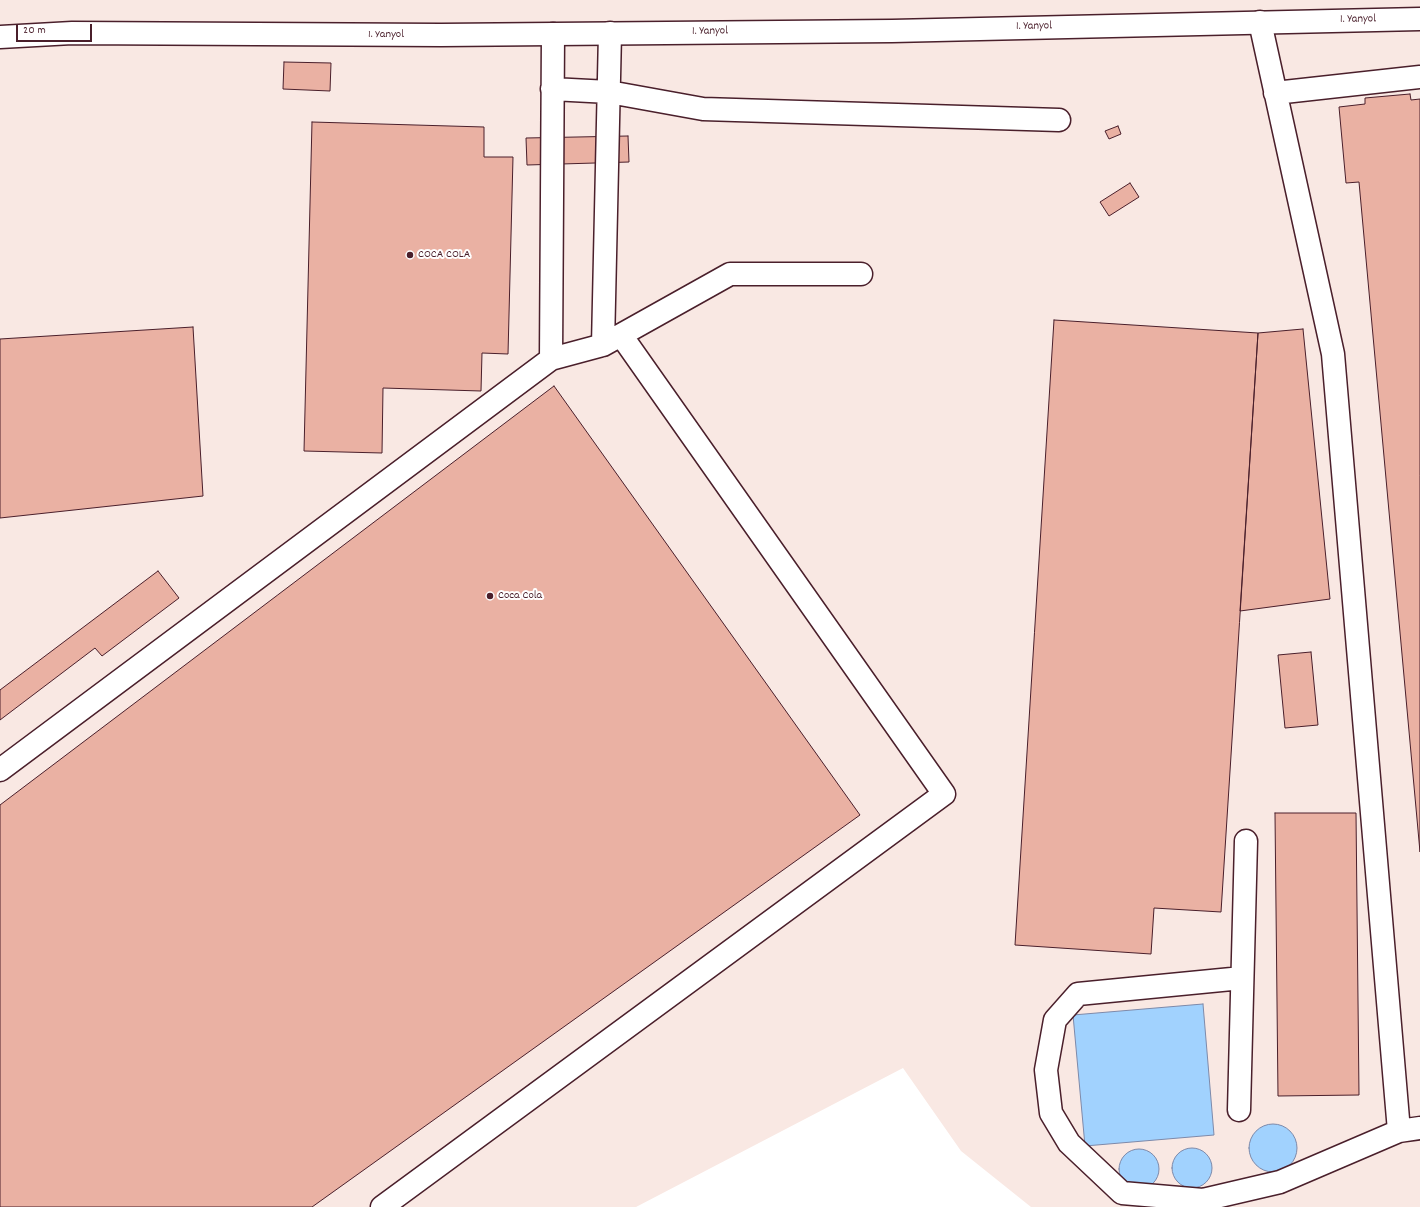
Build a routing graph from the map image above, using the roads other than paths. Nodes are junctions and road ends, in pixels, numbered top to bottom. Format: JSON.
{"nodes":[{"id":1,"x":1420,"y":19,"type":"edge"},
{"id":2,"x":1260,"y":22,"type":"junction"},
{"id":3,"x":610,"y":33,"type":"junction"},
{"id":4,"x":553,"y":34,"type":"junction"},
{"id":5,"x":0,"y":37,"type":"edge"},
{"id":6,"x":1420,"y":77,"type":"edge"},
{"id":7,"x":552,"y":89,"type":"junction"},
{"id":8,"x":609,"y":92,"type":"junction"},
{"id":9,"x":1275,"y":93,"type":"junction"},
{"id":10,"x":1059,"y":120,"type":"dead end"},
{"id":11,"x":861,"y":274,"type":"dead end"},
{"id":12,"x":612,"y":340,"type":"junction"},
{"id":13,"x":551,"y":359,"type":"junction"},
{"id":14,"x":0,"y":770,"type":"edge"},
{"id":15,"x":1246,"y":841,"type":"dead end"},
{"id":16,"x":1242,"y":978,"type":"junction"},
{"id":17,"x":1239,"y":1110,"type":"dead end"},
{"id":18,"x":1409,"y":1129,"type":"edge"},
{"id":19,"x":382,"y":1207,"type":"edge"}],
"edges":[{"from":1,"to":2,"type":"street","name":"1. Yanyol"},
{"from":2,"to":3,"type":"street","name":"1. Yanyol"},
{"from":2,"to":9,"type":"street"},
{"from":3,"to":4,"type":"street","name":"1. Yanyol"},
{"from":3,"to":8,"type":"street"},
{"from":4,"to":5,"type":"street","name":"1. Yanyol"},
{"from":4,"to":7,"type":"street"},
{"from":6,"to":9,"type":"street"},
{"from":7,"to":8,"type":"street"},
{"from":7,"to":13,"type":"street"},
{"from":8,"to":10,"type":"street"},
{"from":8,"to":12,"type":"street"},
{"from":9,"to":18,"type":"street"},
{"from":11,"to":12,"type":"street"},
{"from":12,"to":13,"type":"street"},
{"from":12,"to":19,"type":"street"},
{"from":13,"to":14,"type":"street"},
{"from":15,"to":16,"type":"street"},
{"from":16,"to":17,"type":"street"},
{"from":16,"to":18,"type":"street"}]}
